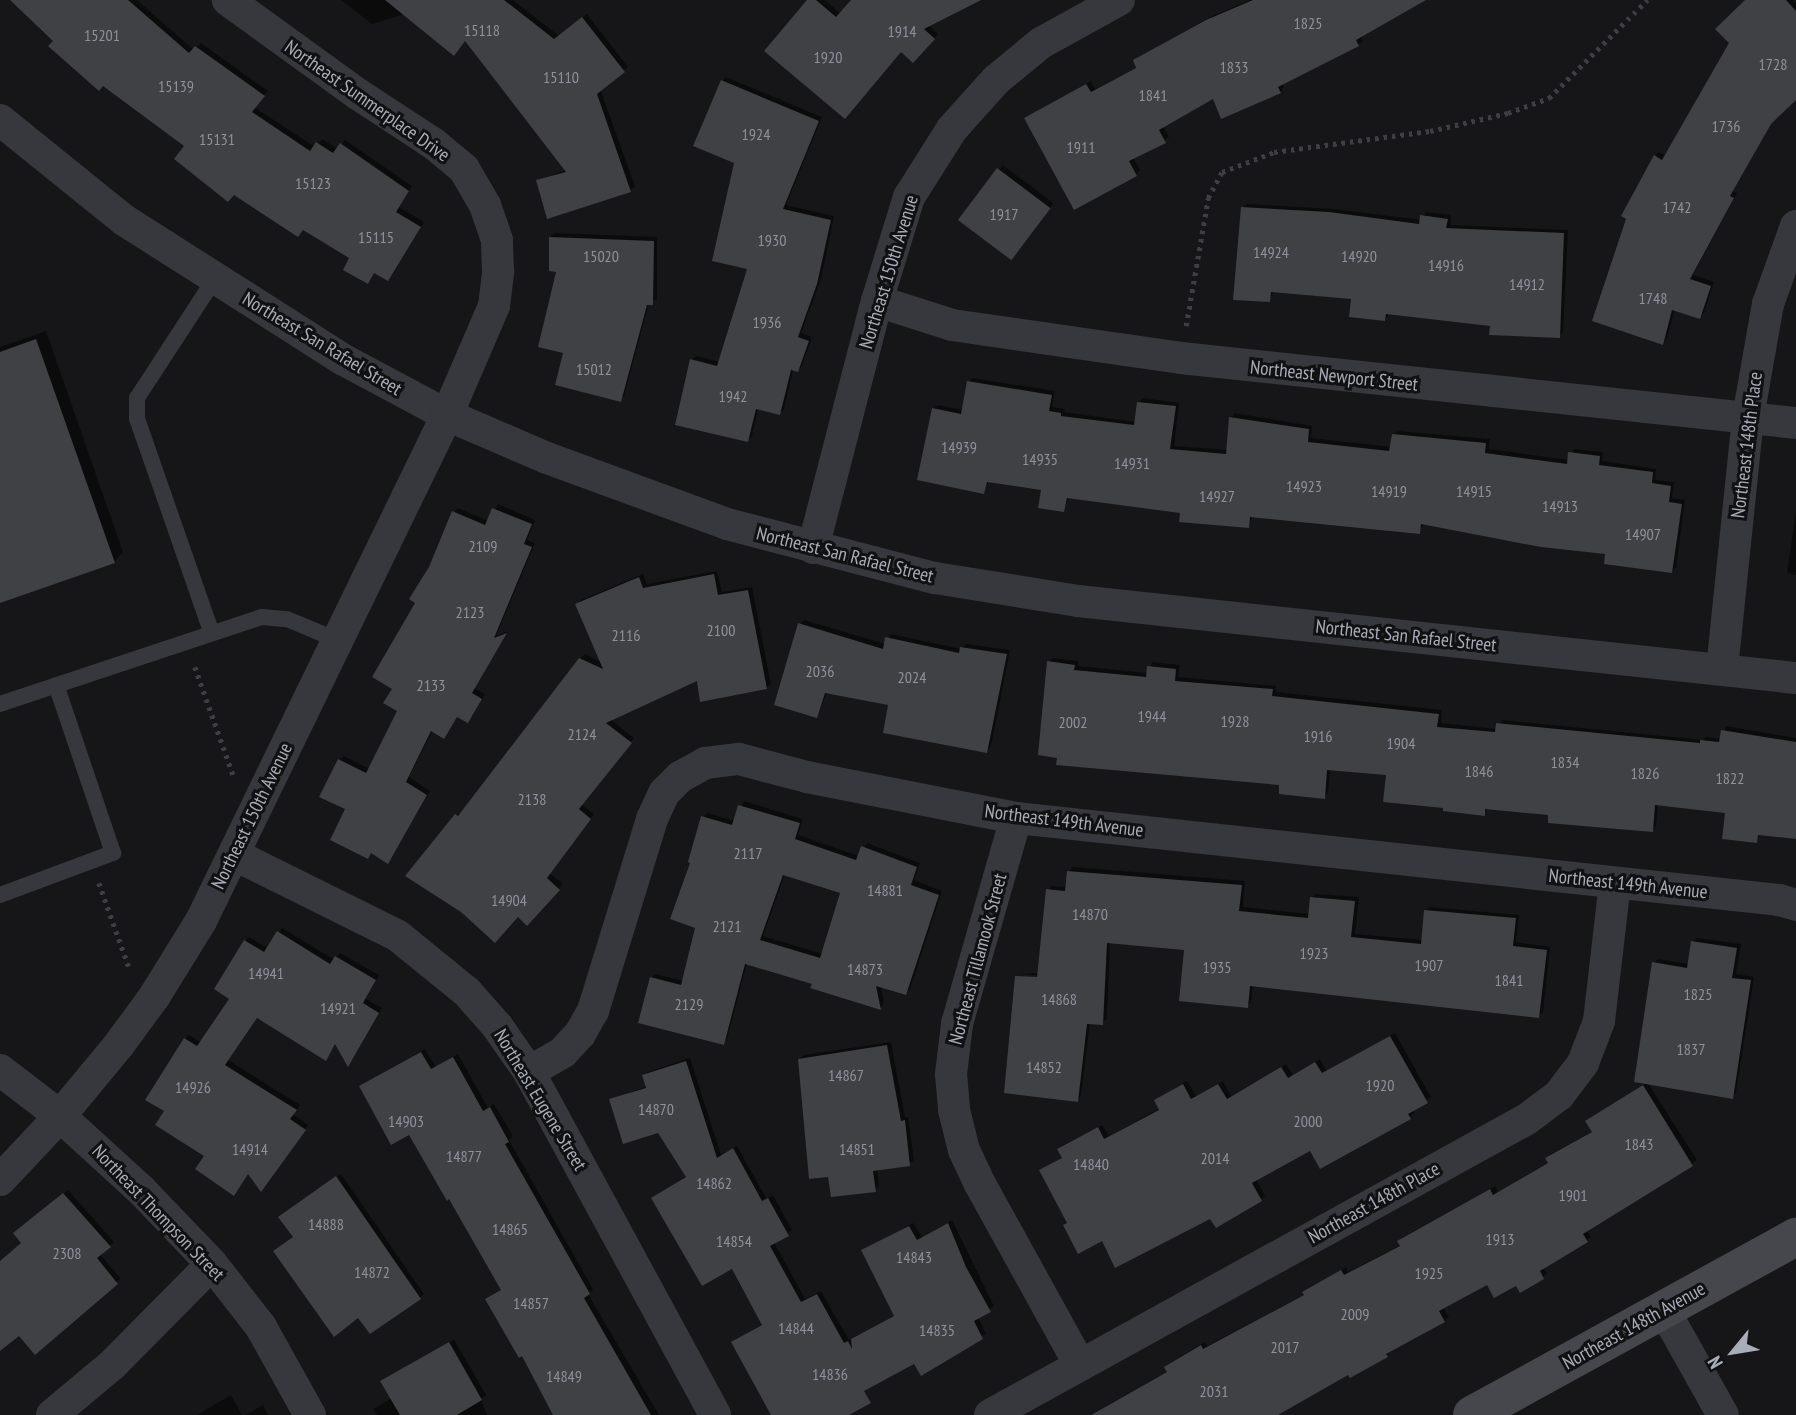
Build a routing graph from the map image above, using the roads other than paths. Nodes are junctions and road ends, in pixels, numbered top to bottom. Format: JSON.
{"nodes":[{"id":1,"x":228,"y":0,"type":"edge"},
{"id":2,"x":1119,"y":0,"type":"edge"},
{"id":3,"x":0,"y":120,"type":"edge"},
{"id":4,"x":1796,"y":226,"type":"edge"},
{"id":5,"x":215,"y":280,"type":"junction"},
{"id":6,"x":877,"y":301,"type":"junction"},
{"id":7,"x":447,"y":415,"type":"junction"},
{"id":8,"x":1748,"y":418,"type":"junction"},
{"id":9,"x":1796,"y":423,"type":"edge"},
{"id":10,"x":813,"y":548,"type":"junction"},
{"id":11,"x":211,"y":631,"type":"junction"},
{"id":12,"x":337,"y":640,"type":"junction"},
{"id":13,"x":1722,"y":669,"type":"junction"},
{"id":14,"x":1796,"y":678,"type":"edge"},
{"id":15,"x":55,"y":685,"type":"junction"},
{"id":16,"x":0,"y":704,"type":"edge"},
{"id":17,"x":1016,"y":818,"type":"junction"},
{"id":18,"x":235,"y":855,"type":"junction"},
{"id":19,"x":1615,"y":883,"type":"junction"},
{"id":20,"x":0,"y":895,"type":"edge"},
{"id":21,"x":1796,"y":905,"type":"edge"},
{"id":22,"x":0,"y":1070,"type":"edge"},
{"id":23,"x":528,"y":1072,"type":"junction"},
{"id":24,"x":60,"y":1116,"type":"junction"},
{"id":25,"x":0,"y":1180,"type":"edge"},
{"id":26,"x":1796,"y":1237,"type":"edge"},
{"id":27,"x":212,"y":1264,"type":"junction"},
{"id":28,"x":1664,"y":1310,"type":"junction"},
{"id":29,"x":1080,"y":1364,"type":"junction"},
{"id":30,"x":52,"y":1415,"type":"edge"},
{"id":31,"x":310,"y":1415,"type":"edge"},
{"id":32,"x":715,"y":1415,"type":"edge"},
{"id":33,"x":990,"y":1415,"type":"edge"},
{"id":34,"x":1472,"y":1415,"type":"edge"},
{"id":35,"x":1723,"y":1415,"type":"edge"}],
"edges":[{"from":1,"to":7,"type":"street","name":"Northeast Summerplace Drive"},
{"from":2,"to":6,"type":"street","name":"Northeast 150th Avenue"},
{"from":3,"to":5,"type":"street","name":"Northeast San Rafael Street"},
{"from":4,"to":8,"type":"street","name":"Northeast 148th Place"},
{"from":5,"to":7,"type":"street","name":"Northeast San Rafael Street"},
{"from":5,"to":11,"type":"lane"},
{"from":6,"to":8,"type":"street","name":"Northeast Newport Street"},
{"from":6,"to":10,"type":"street","name":"Northeast 150th Avenue"},
{"from":7,"to":10,"type":"street","name":"Northeast San Rafael Street"},
{"from":7,"to":12,"type":"street","name":"Northeast 150th Avenue"},
{"from":8,"to":9,"type":"street","name":"Northeast Newport Street"},
{"from":8,"to":13,"type":"street","name":"Northeast 148th Place"},
{"from":10,"to":13,"type":"street","name":"Northeast San Rafael Street"},
{"from":11,"to":12,"type":"lane"},
{"from":11,"to":15,"type":"lane"},
{"from":12,"to":18,"type":"street","name":"Northeast 150th Avenue"},
{"from":13,"to":14,"type":"street","name":"Northeast San Rafael Street"},
{"from":15,"to":16,"type":"lane"},
{"from":15,"to":20,"type":"lane"},
{"from":17,"to":19,"type":"street","name":"Northeast 149th Avenue"},
{"from":17,"to":23,"type":"street","name":"Northeast 149th Avenue"},
{"from":17,"to":29,"type":"street","name":"Northeast Tillamook Street"},
{"from":18,"to":23,"type":"street","name":"Northeast Eugene Street"},
{"from":18,"to":24,"type":"street","name":"Northeast 150th Avenue"},
{"from":19,"to":21,"type":"street","name":"Northeast 149th Avenue"},
{"from":19,"to":29,"type":"street","name":"Northeast 148th Place"},
{"from":22,"to":24,"type":"street","name":"Northeast Thompson Street"},
{"from":23,"to":32,"type":"street","name":"Northeast Eugene Street"},
{"from":24,"to":25,"type":"street","name":"Northeast 150th Avenue"},
{"from":24,"to":27,"type":"street","name":"Northeast Thompson Street"},
{"from":26,"to":28,"type":"main road","name":"Northeast 148th Avenue"},
{"from":27,"to":30,"type":"street"},
{"from":27,"to":31,"type":"street","name":"Northeast Thompson Street"},
{"from":28,"to":34,"type":"main road","name":"Northeast 148th Avenue"},
{"from":28,"to":35,"type":"street"},
{"from":29,"to":33,"type":"street","name":"Northeast 148th Place"}]}
